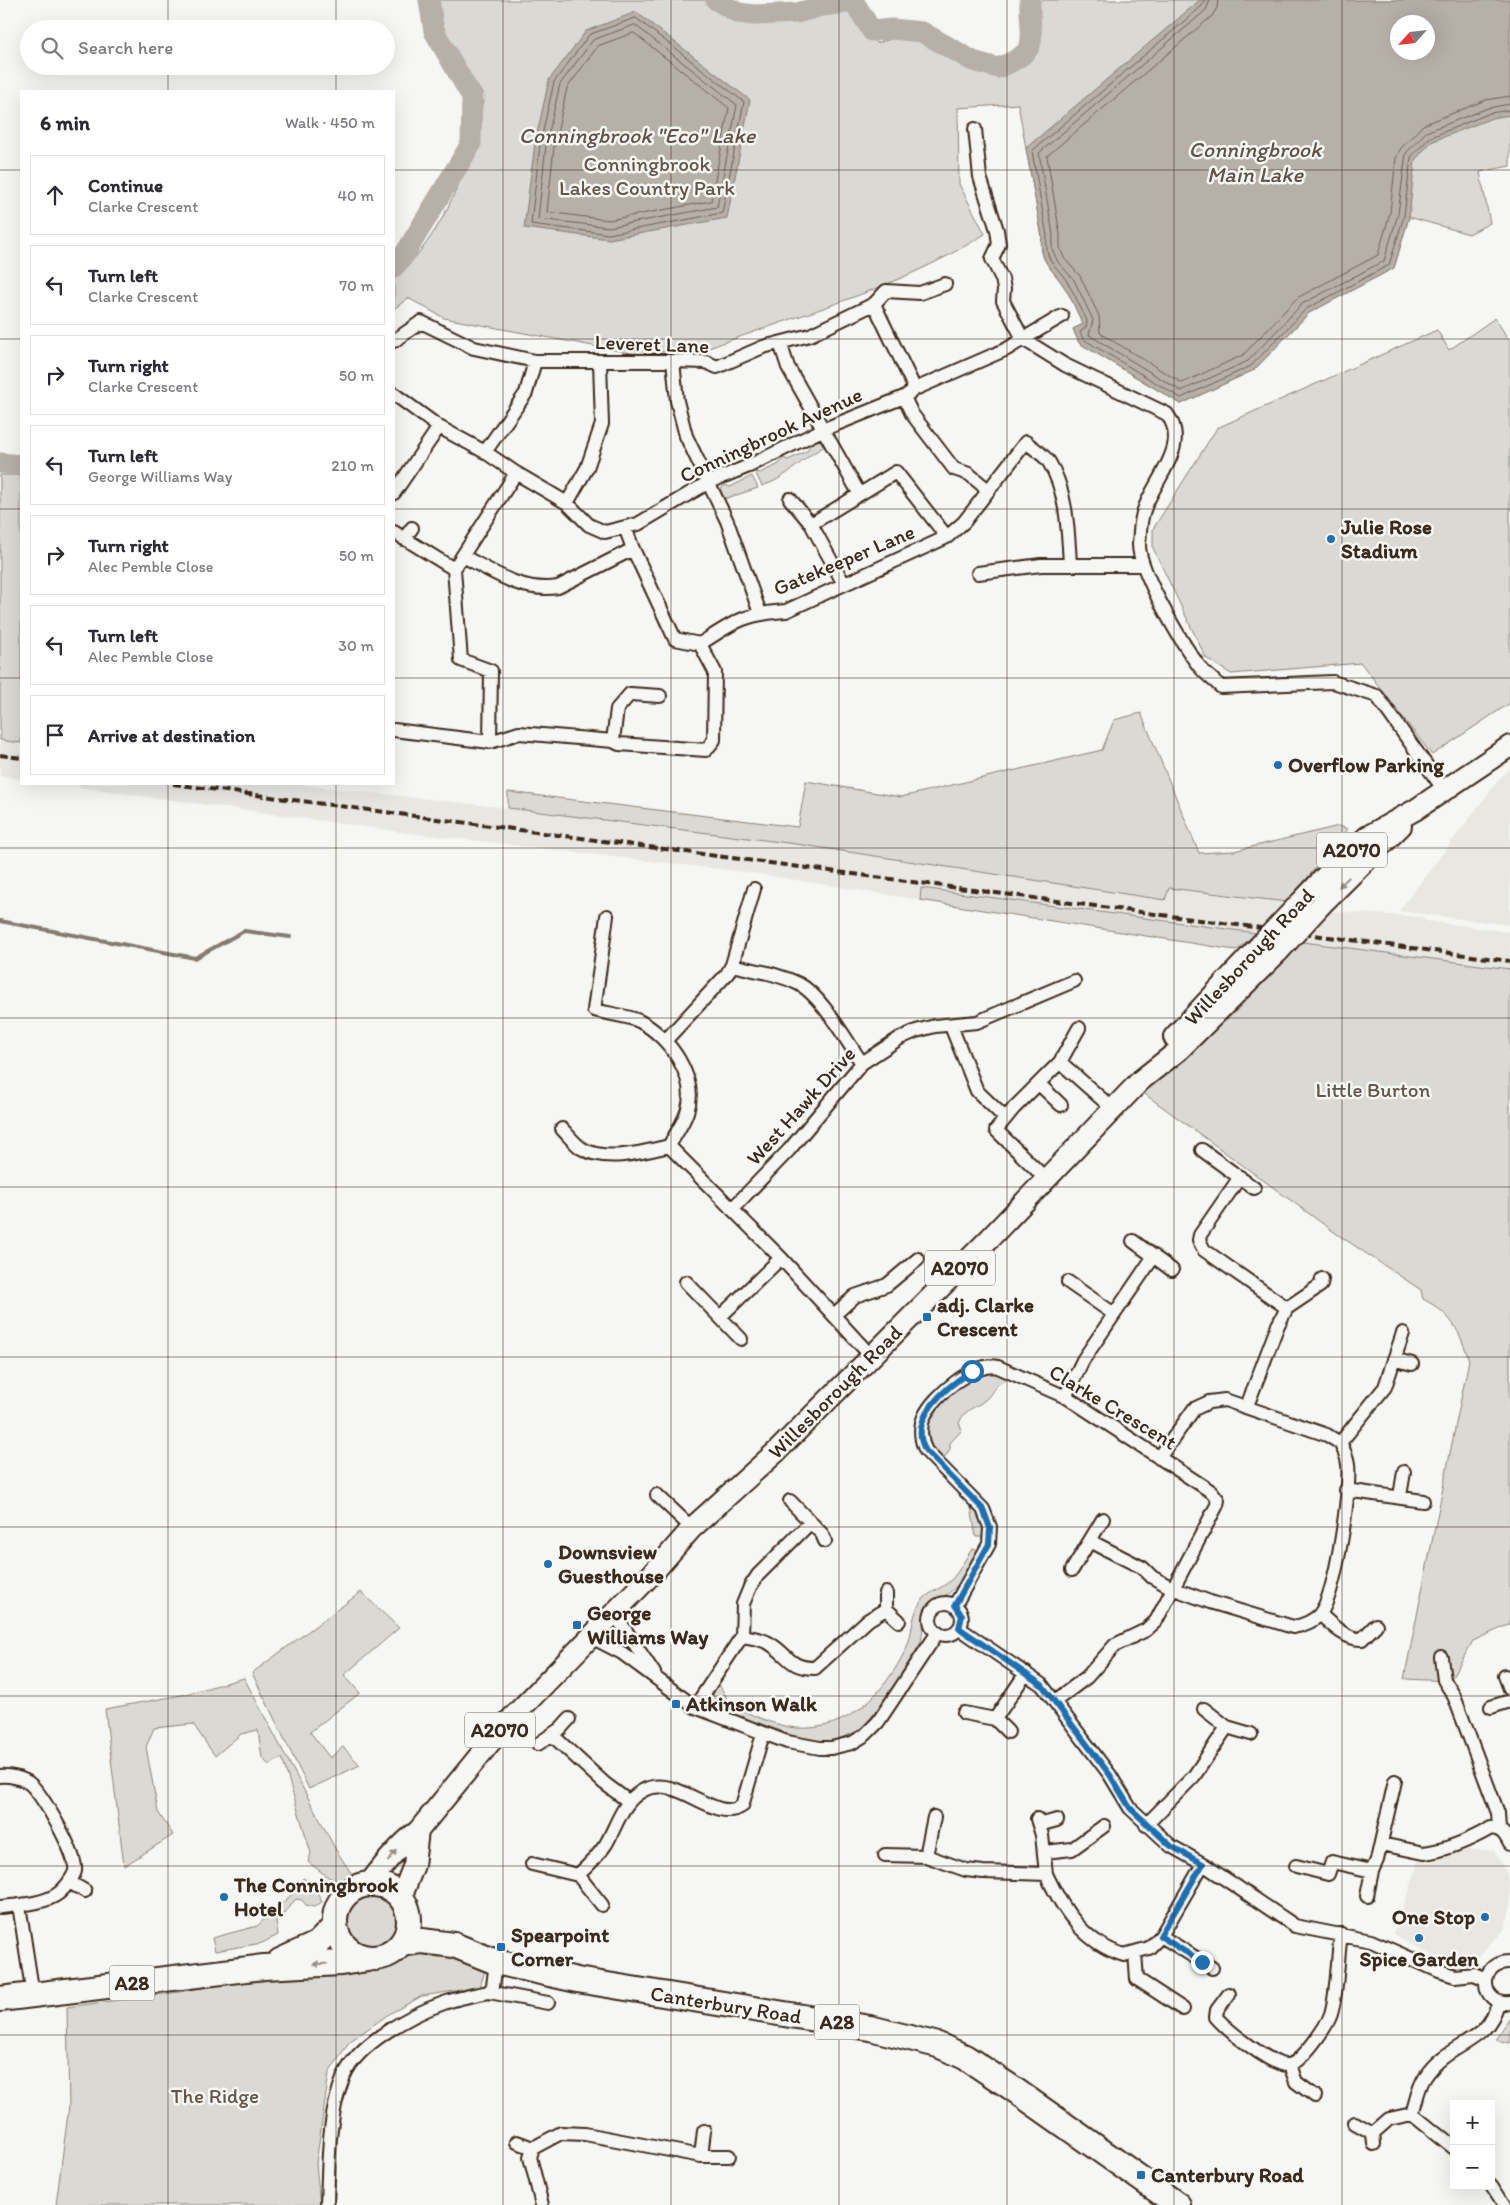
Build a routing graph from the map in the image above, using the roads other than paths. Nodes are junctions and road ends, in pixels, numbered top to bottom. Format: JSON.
{"nodes":[{"id":1,"x":975,"y":129,"type":"dead end"},
{"id":2,"x":945,"y":284,"type":"dead end"},
{"id":3,"x":874,"y":304,"type":"junction"},
{"id":4,"x":1062,"y":316,"type":"dead end"},
{"id":5,"x":1023,"y":339,"type":"junction"},
{"id":6,"x":395,"y":340,"type":"edge"},
{"id":7,"x":780,"y":344,"type":"junction"},
{"id":8,"x":535,"y":361,"type":"junction"},
{"id":9,"x":673,"y":361,"type":"junction"},
{"id":10,"x":600,"y":362,"type":"junction"},
{"id":11,"x":910,"y":393,"type":"junction"},
{"id":12,"x":395,"y":395,"type":"edge"},
{"id":13,"x":439,"y":427,"type":"junction"},
{"id":14,"x":822,"y":430,"type":"junction"},
{"id":15,"x":485,"y":452,"type":"junction"},
{"id":16,"x":516,"y":474,"type":"junction"},
{"id":17,"x":709,"y":482,"type":"junction"},
{"id":18,"x":988,"y":490,"type":"junction"},
{"id":19,"x":395,"y":492,"type":"edge"},
{"id":20,"x":859,"y":493,"type":"junction"},
{"id":21,"x":790,"y":499,"type":"dead end"},
{"id":22,"x":566,"y":503,"type":"junction"},
{"id":23,"x":811,"y":524,"type":"junction"},
{"id":24,"x":625,"y":527,"type":"junction"},
{"id":25,"x":412,"y":528,"type":"dead end"},
{"id":26,"x":399,"y":535,"type":"edge"},
{"id":27,"x":947,"y":538,"type":"junction"},
{"id":28,"x":633,"y":549,"type":"junction"},
{"id":29,"x":463,"y":556,"type":"junction"},
{"id":30,"x":1070,"y":564,"type":"junction"},
{"id":31,"x":1143,"y":565,"type":"junction"},
{"id":32,"x":454,"y":570,"type":"junction"},
{"id":33,"x":978,"y":573,"type":"dead end"},
{"id":34,"x":844,"y":584,"type":"junction"},
{"id":35,"x":760,"y":613,"type":"junction"},
{"id":36,"x":700,"y":644,"type":"junction"},
{"id":37,"x":660,"y":696,"type":"dead end"},
{"id":38,"x":395,"y":730,"type":"edge"},
{"id":39,"x":613,"y":741,"type":"junction"},
{"id":40,"x":490,"y":742,"type":"junction"},
{"id":41,"x":1510,"y":746,"type":"edge"},
{"id":42,"x":1444,"y":790,"type":"junction"},
{"id":43,"x":1415,"y":810,"type":"junction"},
{"id":44,"x":754,"y":889,"type":"dead end"},
{"id":45,"x":607,"y":916,"type":"dead end"},
{"id":46,"x":1270,"y":948,"type":"junction"},
{"id":47,"x":732,"y":964,"type":"junction"},
{"id":48,"x":1074,"y":981,"type":"dead end"},
{"id":49,"x":950,"y":1026,"type":"junction"},
{"id":50,"x":1079,"y":1028,"type":"dead end"},
{"id":51,"x":665,"y":1041,"type":"junction"},
{"id":52,"x":1060,"y":1062,"type":"junction"},
{"id":53,"x":862,"y":1063,"type":"junction"},
{"id":54,"x":1039,"y":1084,"type":"junction"},
{"id":55,"x":1061,"y":1105,"type":"dead end"},
{"id":56,"x":1113,"y":1109,"type":"junction"},
{"id":57,"x":1005,"y":1118,"type":"junction"},
{"id":58,"x":562,"y":1129,"type":"dead end"},
{"id":59,"x":669,"y":1146,"type":"junction"},
{"id":60,"x":1202,"y":1150,"type":"dead end"},
{"id":61,"x":1240,"y":1177,"type":"junction"},
{"id":62,"x":1047,"y":1180,"type":"junction"},
{"id":63,"x":1254,"y":1188,"type":"dead end"},
{"id":64,"x":732,"y":1209,"type":"junction"},
{"id":65,"x":1134,"y":1241,"type":"dead end"},
{"id":66,"x":1154,"y":1256,"type":"junction"},
{"id":67,"x":781,"y":1258,"type":"junction"},
{"id":68,"x":918,"y":1260,"type":"dead end"},
{"id":69,"x":1172,"y":1270,"type":"dead end"},
{"id":70,"x":1322,"y":1279,"type":"dead end"},
{"id":71,"x":686,"y":1282,"type":"dead end"},
{"id":72,"x":1068,"y":1282,"type":"dead end"},
{"id":73,"x":1287,"y":1308,"type":"junction"},
{"id":74,"x":1114,"y":1314,"type":"junction"},
{"id":75,"x":834,"y":1315,"type":"junction"},
{"id":76,"x":720,"y":1317,"type":"junction"},
{"id":77,"x":1402,"y":1333,"type":"dead end"},
{"id":78,"x":741,"y":1338,"type":"dead end"},
{"id":79,"x":871,"y":1356,"type":"junction"},
{"id":80,"x":1394,"y":1359,"type":"junction"},
{"id":81,"x":1412,"y":1364,"type":"dead end"},
{"id":82,"x":1065,"y":1397,"type":"junction"},
{"id":83,"x":1246,"y":1406,"type":"junction"},
{"id":84,"x":1340,"y":1443,"type":"junction"},
{"id":85,"x":1159,"y":1458,"type":"junction"},
{"id":86,"x":1404,"y":1472,"type":"dead end"},
{"id":87,"x":1346,"y":1490,"type":"junction"},
{"id":88,"x":657,"y":1495,"type":"dead end"},
{"id":89,"x":1400,"y":1496,"type":"junction"},
{"id":90,"x":790,"y":1501,"type":"dead end"},
{"id":91,"x":1423,"y":1501,"type":"dead end"},
{"id":92,"x":1103,"y":1519,"type":"dead end"},
{"id":93,"x":811,"y":1522,"type":"junction"},
{"id":94,"x":692,"y":1528,"type":"junction"},
{"id":95,"x":825,"y":1541,"type":"dead end"},
{"id":96,"x":1090,"y":1541,"type":"junction"},
{"id":97,"x":1072,"y":1570,"type":"dead end"},
{"id":98,"x":1172,"y":1588,"type":"junction"},
{"id":99,"x":886,"y":1593,"type":"dead end"},
{"id":100,"x":955,"y":1605,"type":"junction"},
{"id":101,"x":886,"y":1609,"type":"junction"},
{"id":102,"x":614,"y":1613,"type":"junction"},
{"id":103,"x":1320,"y":1614,"type":"junction"},
{"id":104,"x":899,"y":1621,"type":"dead end"},
{"id":105,"x":1376,"y":1625,"type":"dead end"},
{"id":106,"x":959,"y":1628,"type":"junction"},
{"id":107,"x":938,"y":1632,"type":"junction"},
{"id":108,"x":742,"y":1636,"type":"junction"},
{"id":109,"x":591,"y":1637,"type":"junction"},
{"id":110,"x":1441,"y":1657,"type":"dead end"},
{"id":111,"x":1026,"y":1673,"type":"junction"},
{"id":112,"x":1505,"y":1676,"type":"dead end"},
{"id":113,"x":657,"y":1677,"type":"junction"},
{"id":114,"x":1510,"y":1689,"type":"edge"},
{"id":115,"x":1510,"y":1701,"type":"edge"},
{"id":116,"x":1055,"y":1702,"type":"junction"},
{"id":117,"x":695,"y":1707,"type":"junction"},
{"id":118,"x":1490,"y":1707,"type":"dead end"},
{"id":119,"x":1204,"y":1709,"type":"dead end"},
{"id":120,"x":964,"y":1713,"type":"dead end"},
{"id":121,"x":569,"y":1719,"type":"dead end"},
{"id":122,"x":995,"y":1720,"type":"junction"},
{"id":123,"x":1227,"y":1727,"type":"junction"},
{"id":124,"x":1008,"y":1732,"type":"dead end"},
{"id":125,"x":763,"y":1734,"type":"junction"},
{"id":126,"x":1251,"y":1734,"type":"dead end"},
{"id":127,"x":552,"y":1736,"type":"junction"},
{"id":128,"x":538,"y":1744,"type":"dead end"},
{"id":129,"x":0,"y":1776,"type":"edge"},
{"id":130,"x":1395,"y":1782,"type":"dead end"},
{"id":131,"x":628,"y":1801,"type":"junction"},
{"id":132,"x":934,"y":1817,"type":"dead end"},
{"id":133,"x":1057,"y":1820,"type":"dead end"},
{"id":134,"x":1146,"y":1825,"type":"junction"},
{"id":135,"x":1104,"y":1826,"type":"dead end"},
{"id":136,"x":1499,"y":1829,"type":"junction"},
{"id":137,"x":418,"y":1831,"type":"junction"},
{"id":138,"x":1381,"y":1844,"type":"junction"},
{"id":139,"x":1510,"y":1844,"type":"edge"},
{"id":140,"x":1044,"y":1852,"type":"junction"},
{"id":141,"x":885,"y":1855,"type":"dead end"},
{"id":142,"x":926,"y":1856,"type":"junction"},
{"id":143,"x":532,"y":1864,"type":"dead end"},
{"id":144,"x":1203,"y":1864,"type":"junction"},
{"id":145,"x":1296,"y":1866,"type":"dead end"},
{"id":146,"x":1372,"y":1871,"type":"junction"},
{"id":147,"x":1046,"y":1874,"type":"junction"},
{"id":148,"x":578,"y":1875,"type":"junction"},
{"id":149,"x":69,"y":1882,"type":"junction"},
{"id":150,"x":369,"y":1884,"type":"junction"},
{"id":151,"x":85,"y":1891,"type":"dead end"},
{"id":152,"x":1368,"y":1896,"type":"dead end"},
{"id":153,"x":405,"y":1904,"type":"junction"},
{"id":154,"x":19,"y":1905,"type":"junction"},
{"id":155,"x":602,"y":1905,"type":"dead end"},
{"id":156,"x":0,"y":1907,"type":"edge"},
{"id":157,"x":335,"y":1926,"type":"junction"},
{"id":158,"x":1341,"y":1934,"type":"junction"},
{"id":159,"x":1160,"y":1936,"type":"junction"},
{"id":160,"x":402,"y":1944,"type":"junction"},
{"id":161,"x":454,"y":1945,"type":"junction"},
{"id":162,"x":1135,"y":1953,"type":"junction"},
{"id":163,"x":368,"y":1959,"type":"junction"},
{"id":164,"x":1510,"y":1961,"type":"edge"},
{"id":165,"x":496,"y":1962,"type":"junction"},
{"id":166,"x":264,"y":1967,"type":"junction"},
{"id":167,"x":1212,"y":1968,"type":"dead end"},
{"id":168,"x":1486,"y":1979,"type":"junction"},
{"id":169,"x":489,"y":1992,"type":"junction"},
{"id":170,"x":1229,"y":1994,"type":"dead end"},
{"id":171,"x":33,"y":1995,"type":"junction"},
{"id":172,"x":0,"y":1999,"type":"edge"},
{"id":173,"x":548,"y":2003,"type":"dead end"},
{"id":174,"x":1504,"y":2003,"type":"edge"},
{"id":175,"x":1183,"y":2009,"type":"dead end"},
{"id":176,"x":1290,"y":2065,"type":"junction"},
{"id":177,"x":1314,"y":2096,"type":"dead end"},
{"id":178,"x":1412,"y":2114,"type":"junction"},
{"id":179,"x":1355,"y":2123,"type":"dead end"},
{"id":180,"x":704,"y":2132,"type":"dead end"},
{"id":181,"x":517,"y":2142,"type":"dead end"},
{"id":182,"x":1450,"y":2145,"type":"edge"},
{"id":183,"x":533,"y":2148,"type":"junction"},
{"id":184,"x":701,"y":2156,"type":"junction"},
{"id":185,"x":729,"y":2156,"type":"dead end"},
{"id":186,"x":1494,"y":2190,"type":"edge"},
{"id":187,"x":327,"y":2205,"type":"edge"},
{"id":188,"x":542,"y":2205,"type":"edge"},
{"id":189,"x":1178,"y":2205,"type":"edge"},
{"id":190,"x":1504,"y":2205,"type":"edge"}],
"edges":[{"from":1,"to":5,"type":"street"},
{"from":2,"to":3,"type":"street","name":"Leveret Lane"},
{"from":3,"to":7,"type":"street","name":"Leveret Lane"},
{"from":3,"to":11,"type":"street"},
{"from":4,"to":5,"type":"street","name":"Conningbrook Avenue"},
{"from":5,"to":11,"type":"street","name":"Conningbrook Avenue"},
{"from":5,"to":31,"type":"street"},
{"from":6,"to":8,"type":"street","name":"Leveret Lane"},
{"from":7,"to":9,"type":"street","name":"Leveret Lane"},
{"from":7,"to":14,"type":"street"},
{"from":8,"to":10,"type":"street","name":"Leveret Lane"},
{"from":8,"to":15,"type":"street"},
{"from":9,"to":10,"type":"street","name":"Leveret Lane"},
{"from":9,"to":17,"type":"street"},
{"from":10,"to":22,"type":"street"},
{"from":11,"to":14,"type":"street","name":"Conningbrook Avenue"},
{"from":11,"to":18,"type":"street"},
{"from":12,"to":13,"type":"street","name":"Conningbrook Avenue"},
{"from":13,"to":15,"type":"street","name":"Conningbrook Avenue"},
{"from":13,"to":19,"type":"street"},
{"from":14,"to":17,"type":"street","name":"Conningbrook Avenue"},
{"from":14,"to":20,"type":"street"},
{"from":15,"to":16,"type":"street","name":"Conningbrook Avenue"},
{"from":16,"to":22,"type":"street","name":"Conningbrook Avenue"},
{"from":16,"to":29,"type":"street"},
{"from":17,"to":24,"type":"street","name":"Conningbrook Avenue"},
{"from":17,"to":35,"type":"street"},
{"from":18,"to":27,"type":"street","name":"Gatekeeper Lane"},
{"from":18,"to":30,"type":"street","name":"Gatekeeper Lane"},
{"from":20,"to":23,"type":"street"},
{"from":20,"to":27,"type":"street"},
{"from":21,"to":23,"type":"street"},
{"from":22,"to":24,"type":"street","name":"Conningbrook Avenue"},
{"from":23,"to":34,"type":"street"},
{"from":24,"to":28,"type":"street"},
{"from":25,"to":26,"type":"street"},
{"from":26,"to":32,"type":"street"},
{"from":27,"to":34,"type":"street","name":"Gatekeeper Lane"},
{"from":28,"to":29,"type":"street"},
{"from":28,"to":36,"type":"street"},
{"from":29,"to":32,"type":"street"},
{"from":30,"to":31,"type":"street"},
{"from":30,"to":33,"type":"street"},
{"from":31,"to":42,"type":"street"},
{"from":32,"to":40,"type":"street"},
{"from":34,"to":35,"type":"street","name":"Gatekeeper Lane"},
{"from":35,"to":36,"type":"street","name":"Gatekeeper Lane"},
{"from":36,"to":39,"type":"street"},
{"from":37,"to":39,"type":"street"},
{"from":38,"to":40,"type":"street"},
{"from":39,"to":40,"type":"street"},
{"from":41,"to":42,"type":"main road","name":"Willesborough Road","number":"A2070"},
{"from":42,"to":43,"type":"main road","name":"Willesborough Road","number":"A2070"},
{"from":43,"to":46,"type":"main road","name":"Willesborough Road","number":"A2070","one_way":true,"bridge":true},
{"from":43,"to":46,"type":"main road","name":"Willesborough Road","number":"A2070","bridge":true},
{"from":44,"to":47,"type":"street"},
{"from":45,"to":51,"type":"street"},
{"from":46,"to":56,"type":"main road","name":"Willesborough Road","number":"A2070"},
{"from":47,"to":51,"type":"street"},
{"from":47,"to":53,"type":"street"},
{"from":48,"to":49,"type":"street","name":"West Hawk Drive"},
{"from":49,"to":53,"type":"street","name":"West Hawk Drive"},
{"from":49,"to":57,"type":"street"},
{"from":50,"to":52,"type":"street"},
{"from":51,"to":59,"type":"street"},
{"from":52,"to":54,"type":"street"},
{"from":52,"to":56,"type":"street"},
{"from":53,"to":64,"type":"street","name":"West Hawk Drive"},
{"from":54,"to":55,"type":"street"},
{"from":54,"to":57,"type":"street"},
{"from":56,"to":62,"type":"main road","name":"Willesborough Road","number":"A2070"},
{"from":57,"to":62,"type":"street"},
{"from":58,"to":59,"type":"street"},
{"from":59,"to":64,"type":"street"},
{"from":60,"to":61,"type":"street"},
{"from":61,"to":63,"type":"street"},
{"from":61,"to":73,"type":"street"},
{"from":62,"to":79,"type":"main road","name":"Willesborough Road","number":"A2070"},
{"from":64,"to":67,"type":"street"},
{"from":65,"to":66,"type":"street"},
{"from":66,"to":69,"type":"street"},
{"from":66,"to":74,"type":"street"},
{"from":67,"to":75,"type":"street"},
{"from":67,"to":76,"type":"street"},
{"from":68,"to":75,"type":"street"},
{"from":70,"to":73,"type":"street"},
{"from":71,"to":76,"type":"street"},
{"from":72,"to":74,"type":"street"},
{"from":73,"to":83,"type":"street"},
{"from":74,"to":82,"type":"street"},
{"from":75,"to":79,"type":"street"},
{"from":76,"to":78,"type":"street"},
{"from":77,"to":80,"type":"street"},
{"from":79,"to":94,"type":"main road","name":"Willesborough Road","number":"A2070"},
{"from":80,"to":81,"type":"street"},
{"from":80,"to":84,"type":"street"},
{"from":82,"to":85,"type":"street","name":"Clarke Crescent"},
{"from":82,"to":100,"type":"street","name":"Clarke Crescent"},
{"from":83,"to":84,"type":"street"},
{"from":83,"to":85,"type":"street"},
{"from":84,"to":87,"type":"street"},
{"from":85,"to":98,"type":"street","name":"Clarke Crescent"},
{"from":86,"to":89,"type":"street"},
{"from":87,"to":89,"type":"street"},
{"from":87,"to":103,"type":"street"},
{"from":88,"to":94,"type":"street"},
{"from":89,"to":91,"type":"street"},
{"from":90,"to":93,"type":"street"},
{"from":92,"to":96,"type":"street"},
{"from":93,"to":95,"type":"street"},
{"from":93,"to":108,"type":"street"},
{"from":94,"to":102,"type":"main road","name":"Willesborough Road","number":"A2070"},
{"from":96,"to":97,"type":"street"},
{"from":96,"to":98,"type":"street"},
{"from":98,"to":103,"type":"street"},
{"from":98,"to":116,"type":"street","name":"Clarke Crescent"},
{"from":99,"to":101,"type":"street"},
{"from":100,"to":106,"type":"street"},
{"from":100,"to":107,"type":"street"},
{"from":101,"to":104,"type":"street"},
{"from":101,"to":108,"type":"street"},
{"from":102,"to":109,"type":"main road","name":"Willesborough Road","number":"A2070"},
{"from":102,"to":113,"type":"street"},
{"from":103,"to":105,"type":"street"},
{"from":106,"to":107,"type":"street"},
{"from":106,"to":111,"type":"street"},
{"from":107,"to":125,"type":"street"},
{"from":108,"to":117,"type":"street"},
{"from":109,"to":113,"type":"street"},
{"from":109,"to":137,"type":"main road","number":"A2070"},
{"from":110,"to":136,"type":"street"},
{"from":111,"to":116,"type":"street"},
{"from":111,"to":122,"type":"street"},
{"from":112,"to":114,"type":"street"},
{"from":113,"to":117,"type":"street"},
{"from":115,"to":118,"type":"street"},
{"from":116,"to":134,"type":"street"},
{"from":117,"to":125,"type":"street"},
{"from":119,"to":123,"type":"street"},
{"from":120,"to":122,"type":"street"},
{"from":121,"to":127,"type":"street"},
{"from":122,"to":124,"type":"street"},
{"from":123,"to":126,"type":"street"},
{"from":123,"to":134,"type":"street"},
{"from":125,"to":131,"type":"street"},
{"from":127,"to":128,"type":"street"},
{"from":127,"to":131,"type":"street"},
{"from":129,"to":149,"type":"street"},
{"from":130,"to":138,"type":"street"},
{"from":131,"to":148,"type":"street"},
{"from":132,"to":142,"type":"street"},
{"from":133,"to":140,"type":"street"},
{"from":134,"to":144,"type":"street"},
{"from":135,"to":140,"type":"street"},
{"from":136,"to":138,"type":"street"},
{"from":136,"to":139,"type":"street"},
{"from":150,"to":137,"type":"main road","number":"A2070","one_way":true},
{"from":137,"to":153,"type":"main road"},
{"from":138,"to":146,"type":"street"},
{"from":140,"to":147,"type":"street"},
{"from":141,"to":142,"type":"street"},
{"from":142,"to":147,"type":"street"},
{"from":143,"to":148,"type":"street"},
{"from":144,"to":158,"type":"street"},
{"from":144,"to":159,"type":"street"},
{"from":145,"to":146,"type":"street"},
{"from":146,"to":152,"type":"street"},
{"from":147,"to":162,"type":"street"},
{"from":148,"to":155,"type":"street"},
{"from":149,"to":151,"type":"street"},
{"from":149,"to":154,"type":"street"},
{"from":150,"to":153,"type":"highway"},
{"from":150,"to":157,"type":"highway"},
{"from":153,"to":160,"type":"highway"},
{"from":153,"to":161,"type":"highway","name":"Canterbury Road","number":"A28"},
{"from":154,"to":156,"type":"street"},
{"from":154,"to":171,"type":"street"},
{"from":157,"to":163,"type":"highway"},
{"from":157,"to":166,"type":"highway","number":"A28"},
{"from":158,"to":168,"type":"street"},
{"from":158,"to":176,"type":"street"},
{"from":159,"to":162,"type":"street"},
{"from":159,"to":167,"type":"street"},
{"from":160,"to":161,"type":"highway","name":"Canterbury Road","number":"A28"},
{"from":160,"to":163,"type":"highway"},
{"from":161,"to":165,"type":"highway","name":"Canterbury Road","number":"A28"},
{"from":162,"to":175,"type":"street"},
{"from":163,"to":166,"type":"highway","number":"A28","one_way":true},
{"from":164,"to":168,"type":"street"},
{"from":165,"to":169,"type":"street"},
{"from":165,"to":189,"type":"highway","name":"Canterbury Road","number":"A28"},
{"from":166,"to":171,"type":"highway","number":"A28"},
{"from":168,"to":174,"type":"street"},
{"from":169,"to":173,"type":"street"},
{"from":169,"to":187,"type":"street"},
{"from":170,"to":176,"type":"street"},
{"from":171,"to":172,"type":"highway","number":"A28"},
{"from":174,"to":178,"type":"street"},
{"from":176,"to":177,"type":"street"},
{"from":178,"to":179,"type":"street"},
{"from":178,"to":182,"type":"street"},
{"from":180,"to":184,"type":"street"},
{"from":181,"to":183,"type":"street"},
{"from":183,"to":184,"type":"street"},
{"from":183,"to":188,"type":"street"},
{"from":184,"to":185,"type":"street"},
{"from":186,"to":190,"type":"street"}]}
